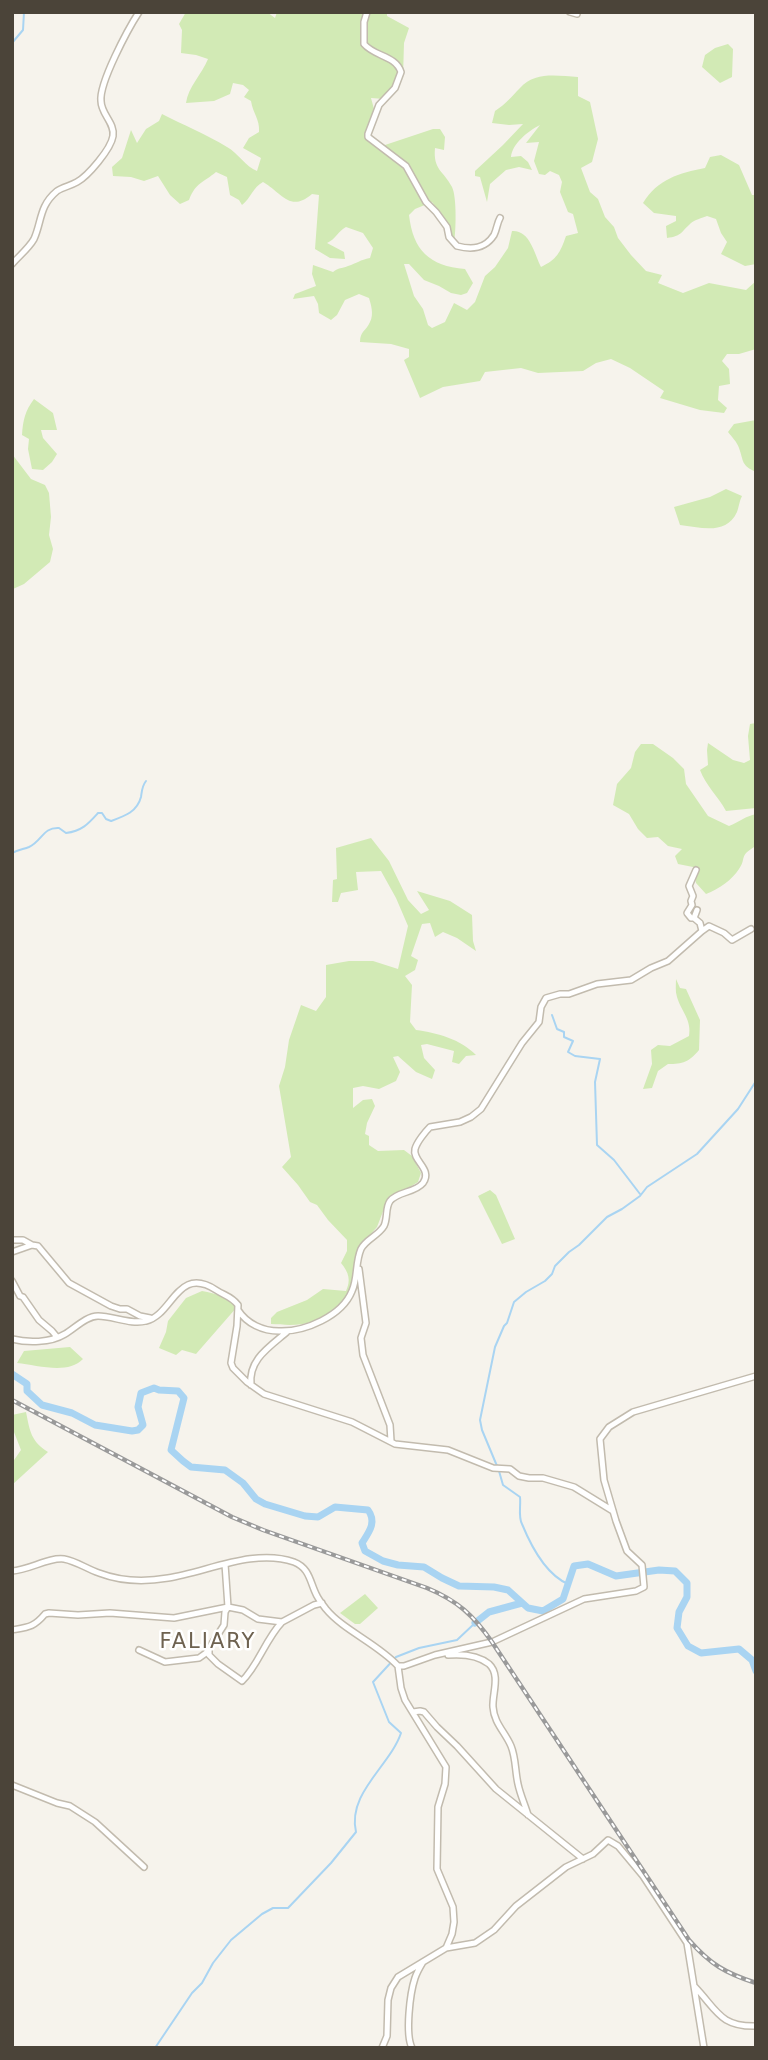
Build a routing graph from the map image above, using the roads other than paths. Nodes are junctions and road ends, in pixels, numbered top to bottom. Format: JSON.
{"nodes":[{"id":1,"x":139,"y":12,"type":"edge"},
{"id":2,"x":367,"y":12,"type":"edge"},
{"id":3,"x":570,"y":12,"type":"edge"},
{"id":4,"x":577,"y":12,"type":"edge"},
{"id":5,"x":500,"y":218,"type":"dead end"},
{"id":6,"x":12,"y":264,"type":"edge"},
{"id":7,"x":696,"y":870,"type":"dead end"},
{"id":8,"x":698,"y":910,"type":"dead end"},
{"id":9,"x":694,"y":918,"type":"junction"},
{"id":10,"x":751,"y":929,"type":"dead end"},
{"id":11,"x":702,"y":931,"type":"junction"},
{"id":12,"x":12,"y":1240,"type":"edge"},
{"id":13,"x":32,"y":1245,"type":"junction"},
{"id":14,"x":12,"y":1252,"type":"edge"},
{"id":15,"x":358,"y":1259,"type":"junction"},
{"id":16,"x":12,"y":1281,"type":"edge"},
{"id":17,"x":239,"y":1310,"type":"junction"},
{"id":18,"x":153,"y":1318,"type":"junction"},
{"id":19,"x":288,"y":1331,"type":"junction"},
{"id":20,"x":57,"y":1337,"type":"junction"},
{"id":21,"x":12,"y":1339,"type":"edge"},
{"id":22,"x":756,"y":1376,"type":"edge"},
{"id":23,"x":251,"y":1386,"type":"junction"},
{"id":24,"x":391,"y":1441,"type":"junction"},
{"id":25,"x":613,"y":1511,"type":"junction"},
{"id":26,"x":225,"y":1564,"type":"junction"},
{"id":27,"x":12,"y":1571,"type":"edge"},
{"id":28,"x":322,"y":1603,"type":"junction"},
{"id":29,"x":228,"y":1607,"type":"junction"},
{"id":30,"x":282,"y":1622,"type":"junction"},
{"id":31,"x":12,"y":1630,"type":"edge"},
{"id":32,"x":209,"y":1648,"type":"junction"},
{"id":33,"x":139,"y":1650,"type":"dead end"},
{"id":34,"x":435,"y":1655,"type":"junction"},
{"id":35,"x":395,"y":1663,"type":"junction"},
{"id":36,"x":411,"y":1664,"type":"junction"},
{"id":37,"x":400,"y":1676,"type":"junction"},
{"id":38,"x":413,"y":1712,"type":"junction"},
{"id":39,"x":12,"y":1785,"type":"edge"},
{"id":40,"x":528,"y":1815,"type":"junction"},
{"id":41,"x":583,"y":1858,"type":"junction"},
{"id":42,"x":144,"y":1867,"type":"dead end"},
{"id":43,"x":446,"y":1948,"type":"junction"},
{"id":44,"x":423,"y":1962,"type":"junction"},
{"id":45,"x":695,"y":1987,"type":"junction"},
{"id":46,"x":756,"y":2026,"type":"edge"},
{"id":47,"x":383,"y":2048,"type":"edge"},
{"id":48,"x":412,"y":2048,"type":"edge"},
{"id":49,"x":704,"y":2048,"type":"edge"}],
"edges":[{"from":1,"to":6,"type":"street"},
{"from":2,"to":5,"type":"street"},
{"from":3,"to":4,"type":"street"},
{"from":7,"to":9,"type":"street"},
{"from":8,"to":9,"type":"street"},
{"from":9,"to":11,"type":"street"},
{"from":10,"to":11,"type":"street"},
{"from":11,"to":15,"type":"street"},
{"from":12,"to":13,"type":"street"},
{"from":13,"to":14,"type":"street"},
{"from":13,"to":18,"type":"street"},
{"from":15,"to":19,"type":"street"},
{"from":15,"to":24,"type":"street"},
{"from":16,"to":20,"type":"street"},
{"from":17,"to":18,"type":"street"},
{"from":17,"to":19,"type":"street"},
{"from":17,"to":23,"type":"street"},
{"from":18,"to":20,"type":"street"},
{"from":19,"to":23,"type":"street"},
{"from":20,"to":21,"type":"street"},
{"from":22,"to":25,"type":"street"},
{"from":23,"to":24,"type":"street"},
{"from":24,"to":25,"type":"street"},
{"from":25,"to":34,"type":"street"},
{"from":26,"to":27,"type":"street"},
{"from":26,"to":28,"type":"street"},
{"from":26,"to":29,"type":"street"},
{"from":28,"to":30,"type":"street"},
{"from":28,"to":35,"type":"street"},
{"from":29,"to":30,"type":"street"},
{"from":29,"to":31,"type":"street"},
{"from":29,"to":32,"type":"street"},
{"from":30,"to":32,"type":"street"},
{"from":32,"to":33,"type":"street"},
{"from":34,"to":36,"type":"street"},
{"from":34,"to":40,"type":"street"},
{"from":35,"to":36,"type":"street"},
{"from":35,"to":37,"type":"street"},
{"from":36,"to":37,"type":"street"},
{"from":37,"to":38,"type":"street"},
{"from":38,"to":40,"type":"street"},
{"from":38,"to":43,"type":"street"},
{"from":39,"to":42,"type":"street"},
{"from":40,"to":41,"type":"street"},
{"from":41,"to":43,"type":"street"},
{"from":41,"to":45,"type":"street"},
{"from":43,"to":44,"type":"street"},
{"from":44,"to":47,"type":"street"},
{"from":44,"to":48,"type":"street"},
{"from":45,"to":46,"type":"street"},
{"from":45,"to":49,"type":"street"}]}
